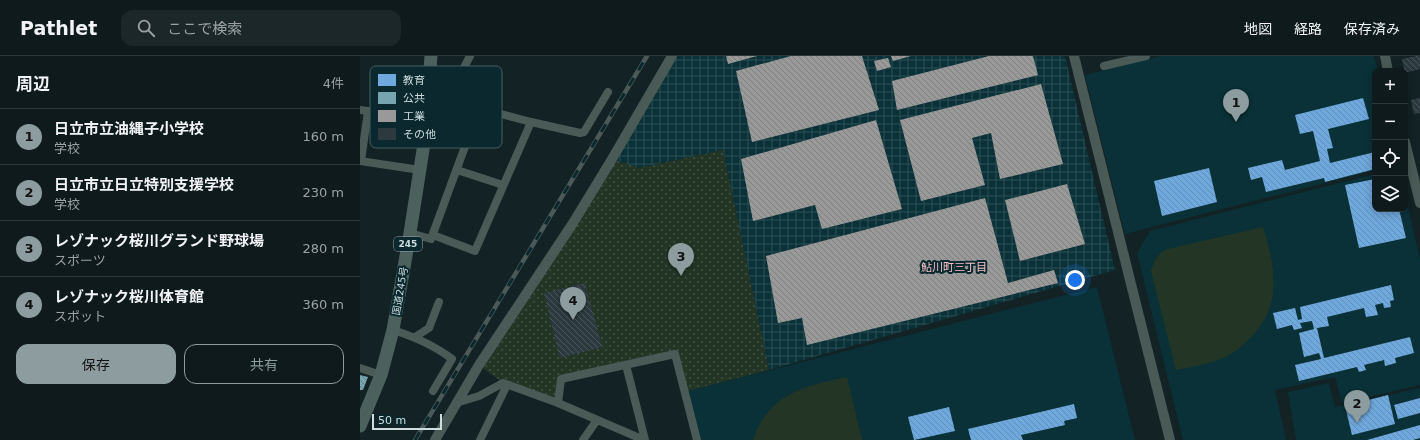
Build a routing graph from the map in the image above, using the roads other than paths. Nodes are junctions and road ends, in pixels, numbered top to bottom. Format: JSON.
{"nodes":[{"id":1,"x":431,"y":56,"type":"edge"},
{"id":2,"x":470,"y":56,"type":"edge"},
{"id":3,"x":672,"y":56,"type":"edge"},
{"id":4,"x":1074,"y":56,"type":"edge"},
{"id":5,"x":1146,"y":56,"type":"edge"},
{"id":6,"x":1385,"y":56,"type":"edge"},
{"id":7,"x":430,"y":66,"type":"edge"},
{"id":8,"x":465,"y":66,"type":"edge"},
{"id":9,"x":1104,"y":66,"type":"dead end"},
{"id":10,"x":1387,"y":68,"type":"edge"},
{"id":11,"x":608,"y":92,"type":"dead end"},
{"id":12,"x":360,"y":110,"type":"edge"},
{"id":13,"x":502,"y":114,"type":"edge"},
{"id":14,"x":530,"y":122,"type":"junction"},
{"id":15,"x":423,"y":148,"type":"edge"},
{"id":16,"x":464,"y":148,"type":"edge"},
{"id":17,"x":1408,"y":151,"type":"edge"},
{"id":18,"x":360,"y":161,"type":"edge"},
{"id":19,"x":420,"y":170,"type":"junction"},
{"id":20,"x":456,"y":170,"type":"junction"},
{"id":21,"x":1417,"y":179,"type":"edge"},
{"id":22,"x":503,"y":185,"type":"junction"},
{"id":23,"x":1420,"y":203,"type":"edge"},
{"id":24,"x":410,"y":233,"type":"junction"},
{"id":25,"x":433,"y":235,"type":"junction"},
{"id":26,"x":439,"y":302,"type":"dead end"},
{"id":27,"x":393,"y":330,"type":"junction"},
{"id":28,"x":415,"y":337,"type":"junction"},
{"id":29,"x":626,"y":365,"type":"junction"},
{"id":30,"x":360,"y":368,"type":"edge"},
{"id":31,"x":380,"y":375,"type":"junction"},
{"id":32,"x":507,"y":385,"type":"junction"},
{"id":33,"x":433,"y":391,"type":"dead end"},
{"id":34,"x":456,"y":403,"type":"junction"},
{"id":35,"x":558,"y":403,"type":"junction"},
{"id":36,"x":597,"y":420,"type":"junction"},
{"id":37,"x":360,"y":426,"type":"edge"},
{"id":38,"x":435,"y":440,"type":"edge"},
{"id":39,"x":480,"y":440,"type":"edge"},
{"id":40,"x":584,"y":440,"type":"edge"},
{"id":41,"x":645,"y":440,"type":"edge"},
{"id":42,"x":697,"y":440,"type":"edge"},
{"id":43,"x":1170,"y":440,"type":"edge"}],
"edges":[{"from":1,"to":7,"type":"highway","name":"国道245号","number":"245"},
{"from":2,"to":8,"type":"street"},
{"from":3,"to":34,"type":"street"},
{"from":4,"to":43,"type":"street"},
{"from":5,"to":9,"type":"street"},
{"from":6,"to":10,"type":"street"},
{"from":11,"to":14,"type":"street"},
{"from":12,"to":18,"type":"street"},
{"from":13,"to":14,"type":"street"},
{"from":14,"to":22,"type":"street"},
{"from":15,"to":19,"type":"highway","name":"国道245号","number":"245"},
{"from":16,"to":20,"type":"street"},
{"from":17,"to":21,"type":"street"},
{"from":18,"to":19,"type":"street"},
{"from":19,"to":24,"type":"highway","name":"国道245号","number":"245"},
{"from":20,"to":22,"type":"street"},
{"from":20,"to":25,"type":"street"},
{"from":21,"to":23,"type":"street"},
{"from":22,"to":25,"type":"street"},
{"from":24,"to":25,"type":"street"},
{"from":24,"to":27,"type":"highway","name":"国道245号","number":"245"},
{"from":26,"to":28,"type":"street"},
{"from":27,"to":28,"type":"street"},
{"from":27,"to":31,"type":"highway","name":"国道245号","number":"245"},
{"from":28,"to":33,"type":"street"},
{"from":29,"to":35,"type":"street"},
{"from":29,"to":41,"type":"street"},
{"from":29,"to":42,"type":"street"},
{"from":30,"to":31,"type":"street"},
{"from":31,"to":37,"type":"highway","name":"国道245号","number":"245"},
{"from":32,"to":34,"type":"street"},
{"from":32,"to":35,"type":"street"},
{"from":32,"to":39,"type":"street"},
{"from":34,"to":38,"type":"street"},
{"from":35,"to":36,"type":"street"},
{"from":36,"to":40,"type":"street"},
{"from":36,"to":41,"type":"street"}]}
